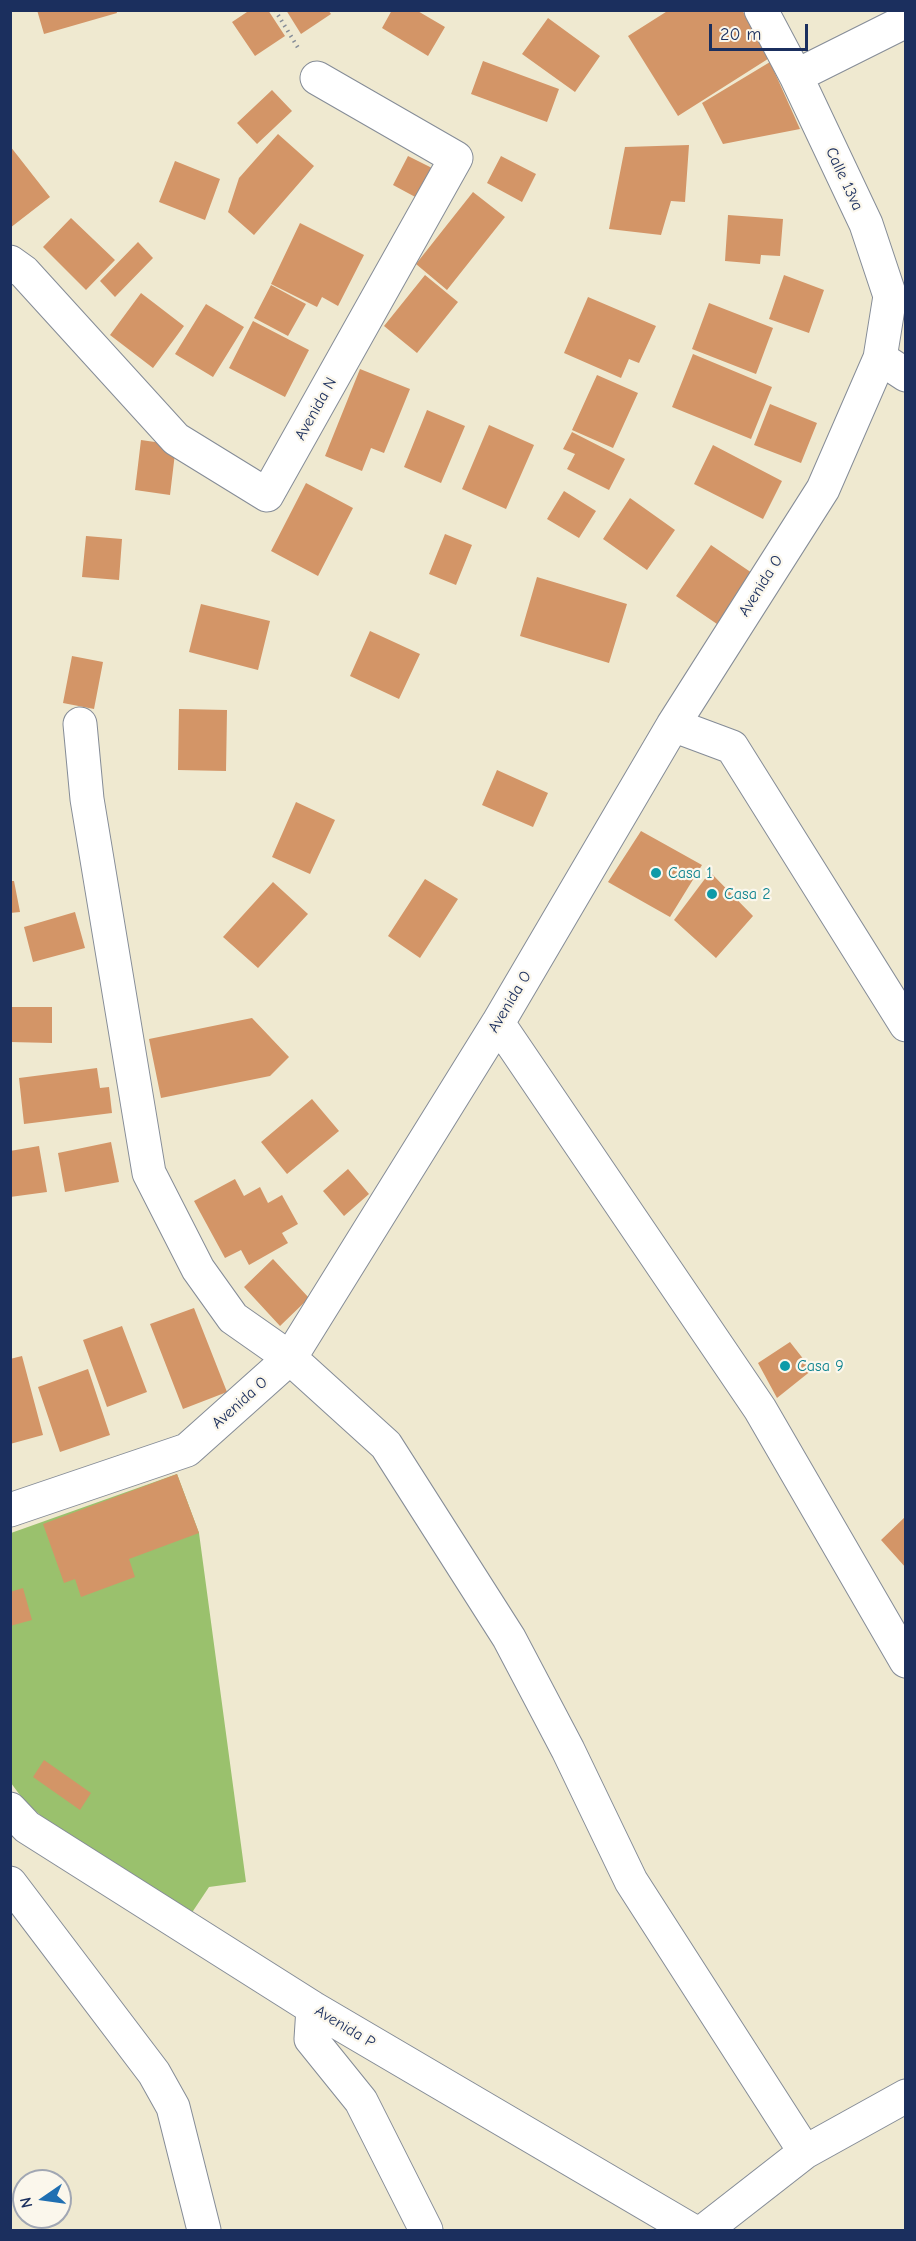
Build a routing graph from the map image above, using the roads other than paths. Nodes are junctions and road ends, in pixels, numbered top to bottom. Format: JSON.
{"nodes":[{"id":1,"x":761,"y":10,"type":"edge"},
{"id":2,"x":906,"y":21,"type":"edge"},
{"id":3,"x":796,"y":76,"type":"junction"},
{"id":4,"x":317,"y":78,"type":"road end"},
{"id":5,"x":10,"y":262,"type":"edge"},
{"id":6,"x":893,"y":366,"type":"edge"},
{"id":7,"x":80,"y":724,"type":"dead end"},
{"id":8,"x":673,"y":725,"type":"junction"},
{"id":9,"x":498,"y":1023,"type":"junction"},
{"id":10,"x":906,"y":1025,"type":"edge"},
{"id":11,"x":290,"y":1358,"type":"junction"},
{"id":12,"x":10,"y":1510,"type":"edge"},
{"id":13,"x":906,"y":1661,"type":"edge"},
{"id":14,"x":10,"y":1809,"type":"edge"},
{"id":15,"x":10,"y":1883,"type":"edge"},
{"id":16,"x":313,"y":2008,"type":"junction"},
{"id":17,"x":906,"y":2096,"type":"edge"},
{"id":18,"x":805,"y":2152,"type":"junction"},
{"id":19,"x":204,"y":2230,"type":"edge"},
{"id":20,"x":426,"y":2230,"type":"edge"},
{"id":21,"x":691,"y":2230,"type":"edge"},
{"id":22,"x":705,"y":2230,"type":"edge"}],
"edges":[{"from":1,"to":3,"type":"street","name":"Calle 13va"},
{"from":2,"to":3,"type":"street"},
{"from":3,"to":6,"type":"street","name":"Calle 13va"},
{"from":4,"to":5,"type":"street","name":"Avenida N"},
{"from":6,"to":8,"type":"street","name":"Avenida O"},
{"from":7,"to":11,"type":"street"},
{"from":8,"to":9,"type":"street","name":"Avenida O"},
{"from":8,"to":10,"type":"street"},
{"from":9,"to":11,"type":"street","name":"Avenida O"},
{"from":9,"to":13,"type":"street"},
{"from":11,"to":12,"type":"street","name":"Avenida O"},
{"from":11,"to":18,"type":"street"},
{"from":14,"to":16,"type":"street","name":"Avenida P"},
{"from":15,"to":19,"type":"street"},
{"from":16,"to":20,"type":"street"},
{"from":16,"to":21,"type":"street","name":"Avenida P"},
{"from":17,"to":18,"type":"street"},
{"from":18,"to":22,"type":"street"}]}
